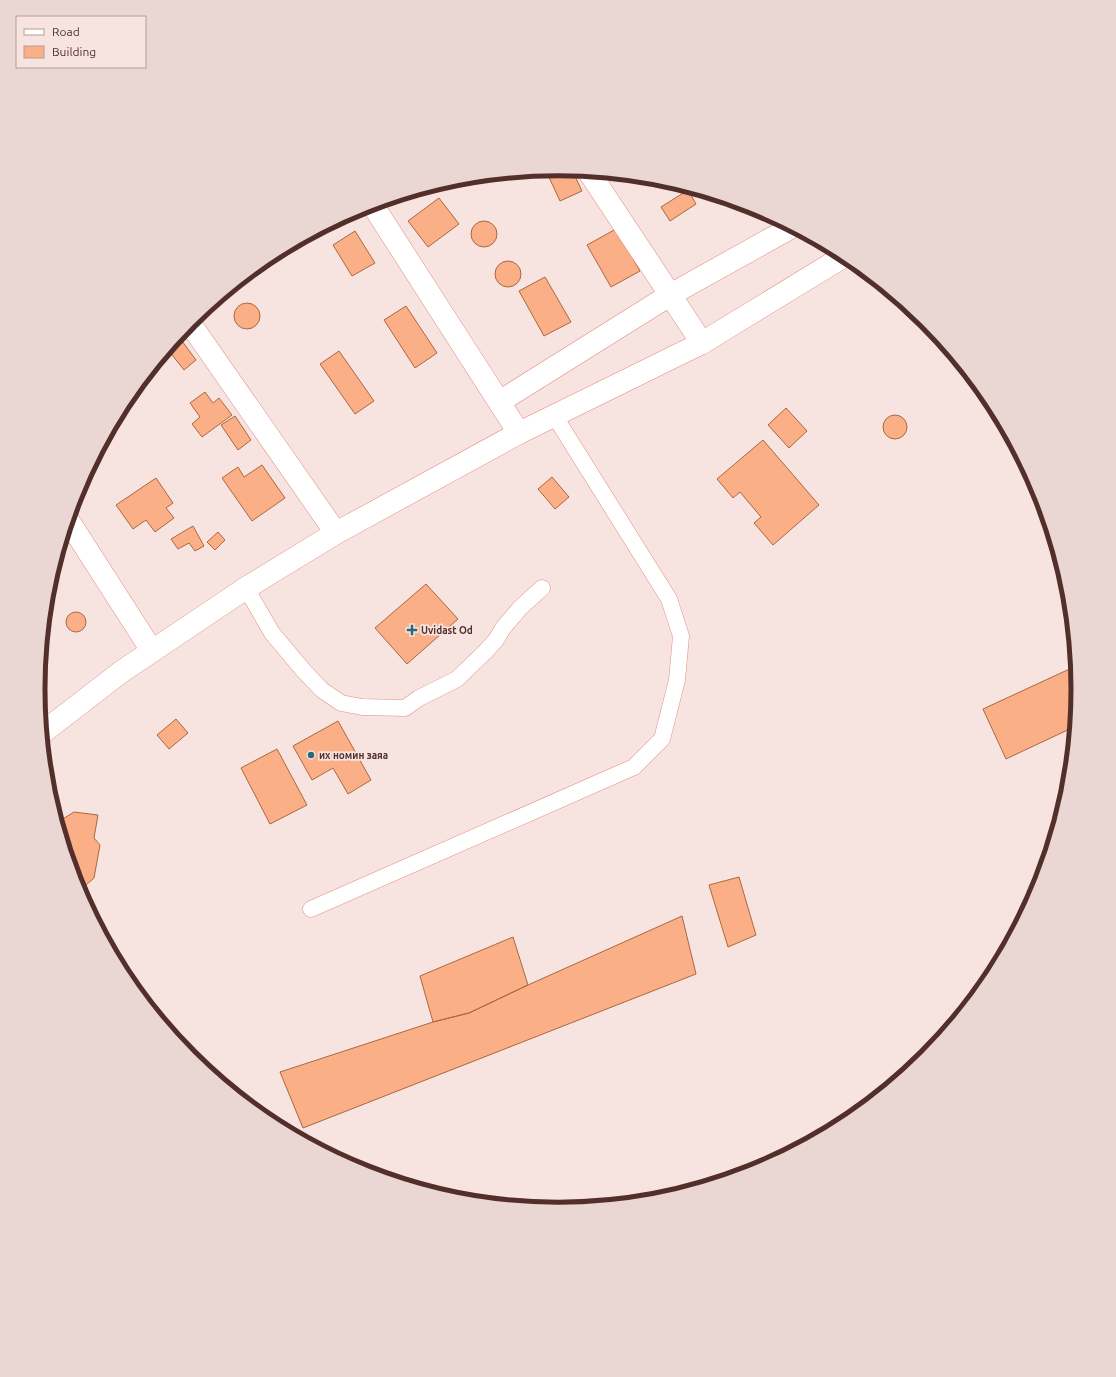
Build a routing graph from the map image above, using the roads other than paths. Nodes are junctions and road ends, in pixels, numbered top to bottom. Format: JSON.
{"nodes":[{"id":1,"x":592,"y":177,"type":"edge"},
{"id":2,"x":376,"y":210,"type":"edge"},
{"id":3,"x":788,"y":229,"type":"edge"},
{"id":4,"x":840,"y":260,"type":"edge"},
{"id":5,"x":670,"y":295,"type":"junction"},
{"id":6,"x":194,"y":327,"type":"edge"},
{"id":7,"x":702,"y":343,"type":"junction"},
{"id":8,"x":499,"y":402,"type":"junction"},
{"id":9,"x":554,"y":415,"type":"junction"},
{"id":10,"x":519,"y":433,"type":"junction"},
{"id":11,"x":72,"y":526,"type":"edge"},
{"id":12,"x":336,"y":533,"type":"junction"},
{"id":13,"x":246,"y":588,"type":"junction"},
{"id":14,"x":542,"y":588,"type":"dead end"},
{"id":15,"x":152,"y":651,"type":"junction"},
{"id":16,"x":47,"y":729,"type":"edge"},
{"id":17,"x":312,"y":909,"type":"dead end"}],
"edges":[{"from":1,"to":5,"type":"street"},
{"from":2,"to":8,"type":"street"},
{"from":3,"to":5,"type":"street"},
{"from":4,"to":7,"type":"street"},
{"from":5,"to":7,"type":"street"},
{"from":5,"to":8,"type":"street"},
{"from":6,"to":12,"type":"street"},
{"from":7,"to":9,"type":"street"},
{"from":8,"to":10,"type":"street"},
{"from":9,"to":10,"type":"street"},
{"from":9,"to":17,"type":"lane"},
{"from":10,"to":12,"type":"street"},
{"from":11,"to":15,"type":"street"},
{"from":12,"to":13,"type":"street"},
{"from":13,"to":14,"type":"lane"},
{"from":13,"to":15,"type":"street"},
{"from":15,"to":16,"type":"street"}]}
